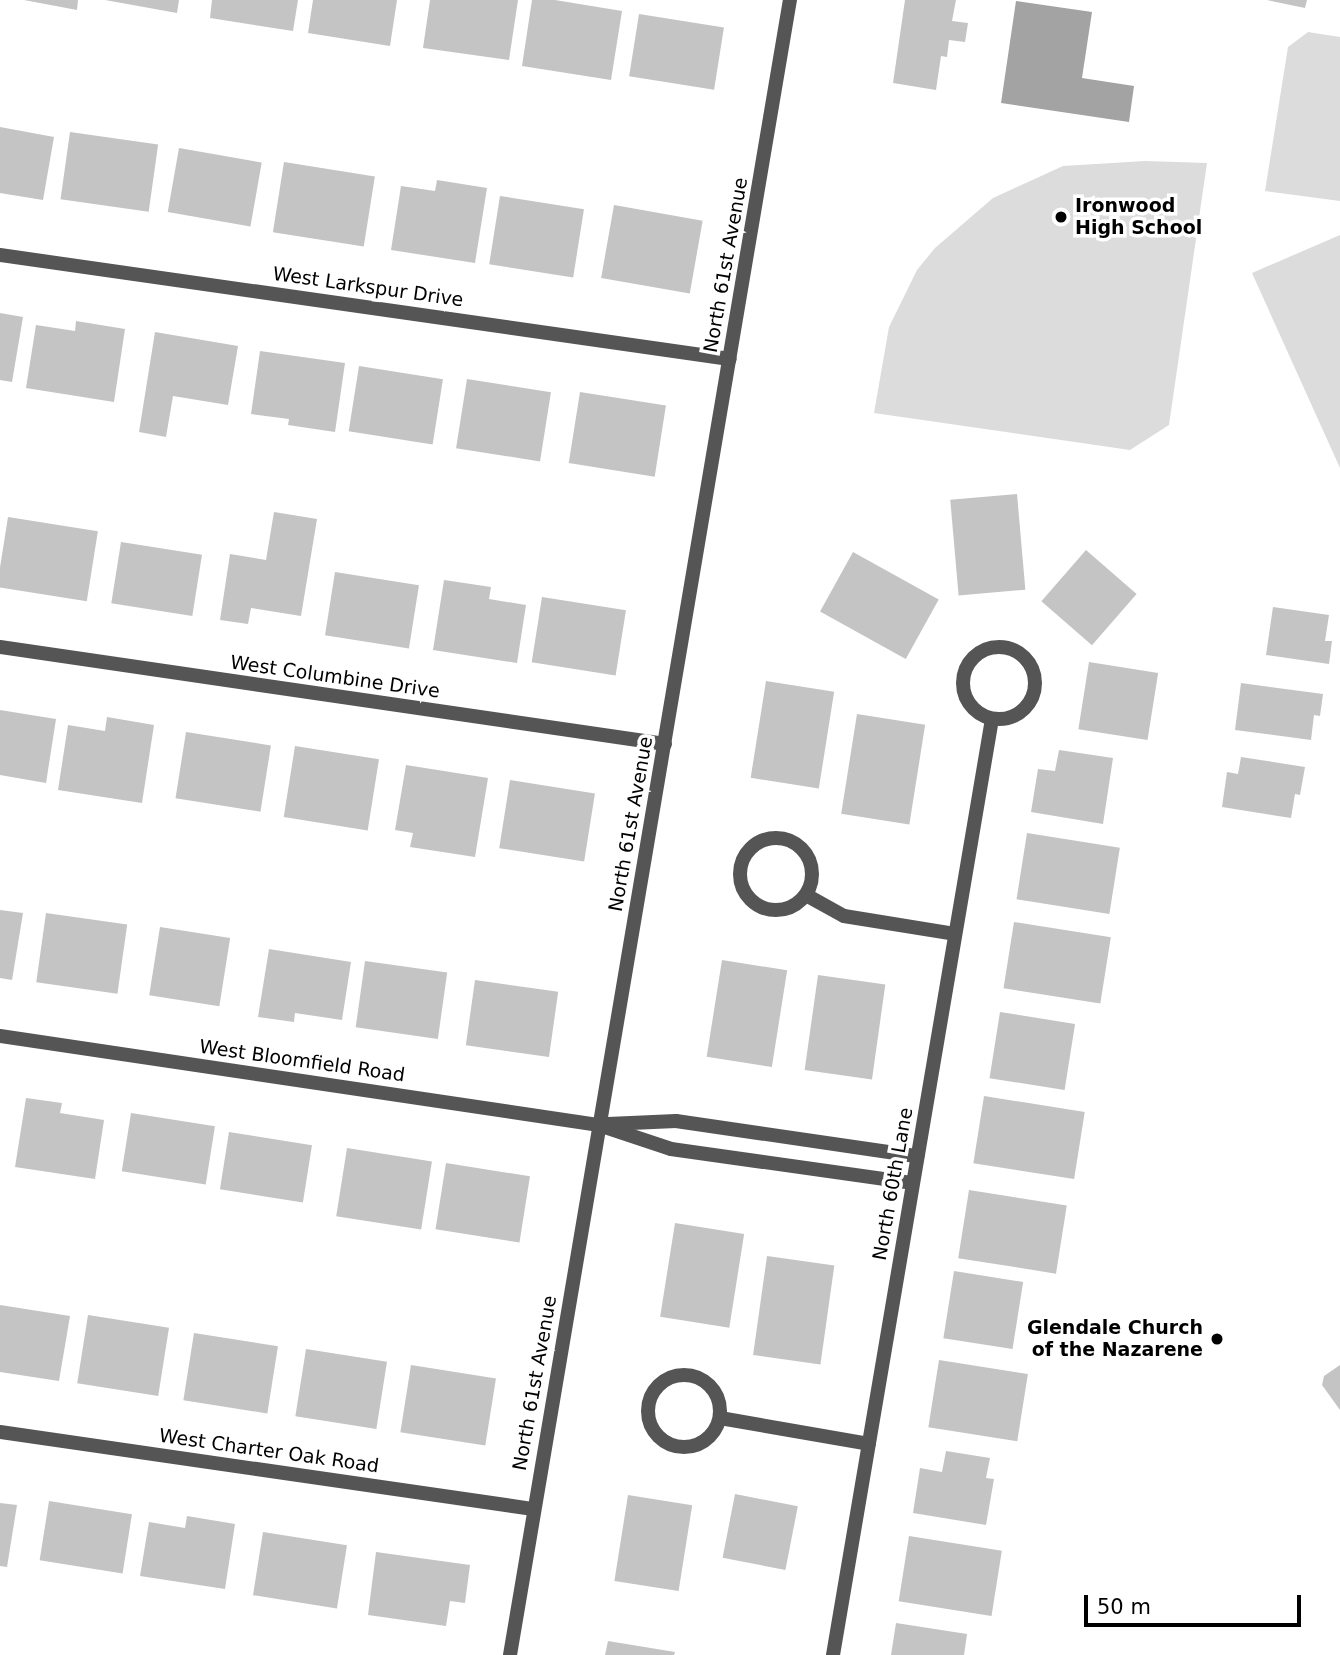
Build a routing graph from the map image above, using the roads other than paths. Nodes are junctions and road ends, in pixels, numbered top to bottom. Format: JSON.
{"nodes":[{"id":1,"x":790,"y":0,"type":"edge"},
{"id":2,"x":0,"y":254,"type":"edge"},
{"id":3,"x":730,"y":359,"type":"junction"},
{"id":4,"x":0,"y":648,"type":"edge"},
{"id":5,"x":992,"y":719,"type":"junction"},
{"id":6,"x":665,"y":744,"type":"junction"},
{"id":7,"x":806,"y":895,"type":"junction"},
{"id":8,"x":955,"y":934,"type":"junction"},
{"id":9,"x":0,"y":1036,"type":"edge"},
{"id":10,"x":599,"y":1125,"type":"junction"},
{"id":11,"x":917,"y":1156,"type":"junction"},
{"id":12,"x":912,"y":1183,"type":"junction"},
{"id":13,"x":720,"y":1418,"type":"junction"},
{"id":14,"x":0,"y":1432,"type":"edge"},
{"id":15,"x":869,"y":1444,"type":"junction"},
{"id":16,"x":533,"y":1509,"type":"junction"},
{"id":17,"x":510,"y":1655,"type":"edge"},
{"id":18,"x":833,"y":1655,"type":"edge"}],
"edges":[{"from":1,"to":3,"type":"street","name":"North 61st Avenue"},
{"from":2,"to":3,"type":"street","name":"West Larkspur Drive"},
{"from":3,"to":6,"type":"street","name":"North 61st Avenue"},
{"from":4,"to":6,"type":"street","name":"West Columbine Drive"},
{"from":5,"to":5,"type":"street"},
{"from":5,"to":8,"type":"street","name":"North 60th Lane"},
{"from":6,"to":10,"type":"street","name":"North 61st Avenue"},
{"from":7,"to":7,"type":"street"},
{"from":7,"to":8,"type":"street"},
{"from":8,"to":11,"type":"street","name":"North 60th Lane"},
{"from":9,"to":10,"type":"street","name":"West Bloomfield Road"},
{"from":10,"to":11,"type":"street","name":"West Bloomfield Road"},
{"from":10,"to":12,"type":"street","name":"West Bloomfield Road"},
{"from":10,"to":16,"type":"street","name":"North 61st Avenue"},
{"from":11,"to":12,"type":"street","name":"North 60th Lane"},
{"from":12,"to":15,"type":"street","name":"North 60th Lane"},
{"from":13,"to":13,"type":"street"},
{"from":13,"to":15,"type":"street"},
{"from":14,"to":16,"type":"street","name":"West Charter Oak Road"},
{"from":15,"to":18,"type":"street","name":"North 60th Lane"},
{"from":16,"to":17,"type":"street","name":"North 61st Avenue"}]}
